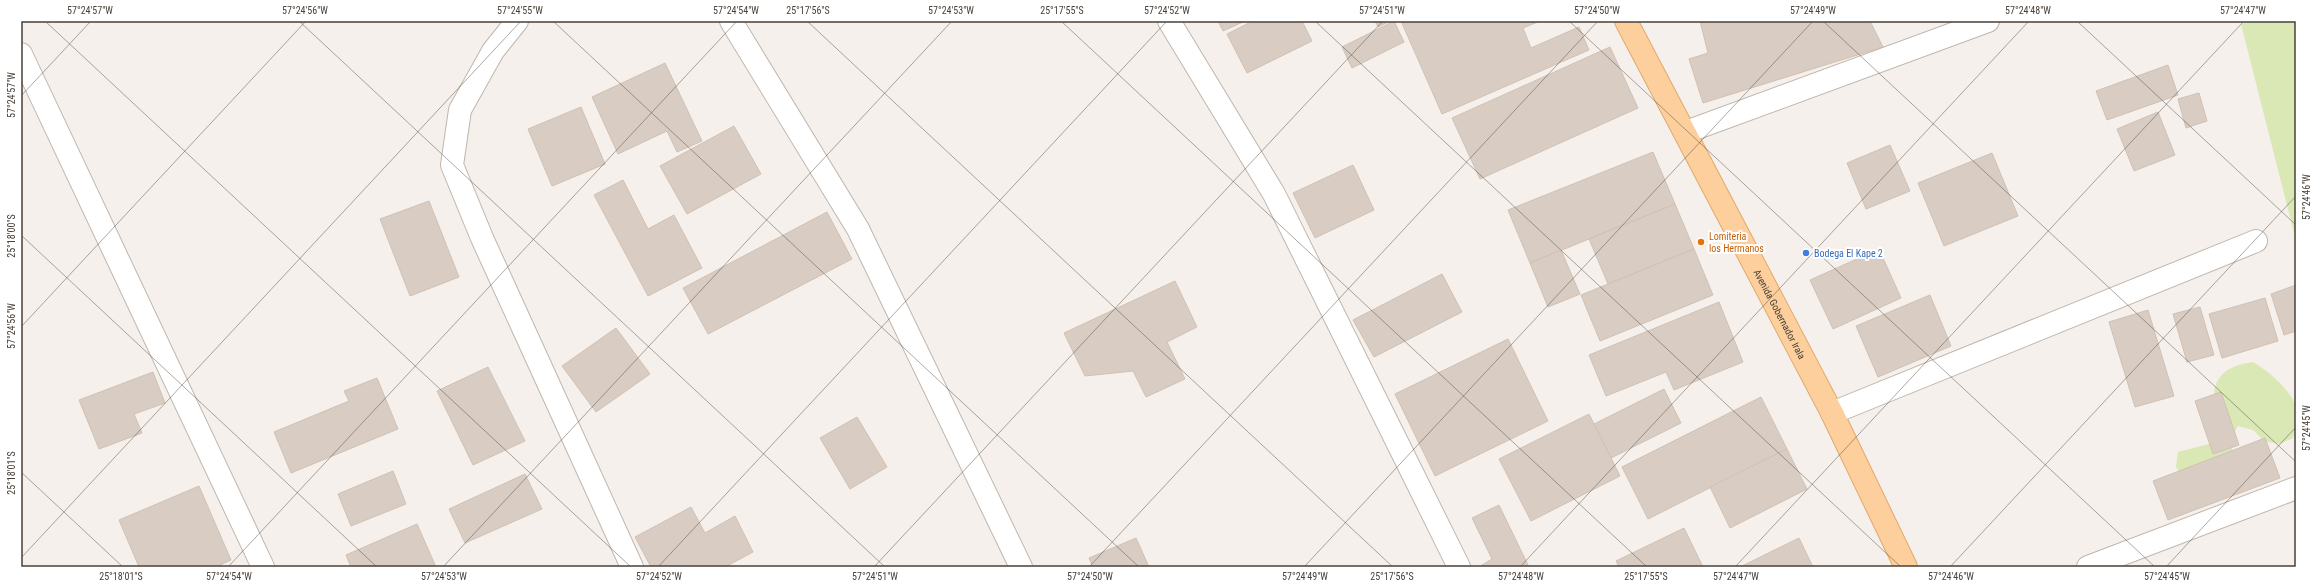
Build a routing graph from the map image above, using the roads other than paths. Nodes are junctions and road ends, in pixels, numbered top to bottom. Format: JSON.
{"nodes":[{"id":1,"x":517,"y":21,"type":"edge"},
{"id":2,"x":731,"y":21,"type":"edge"},
{"id":3,"x":1169,"y":21,"type":"edge"},
{"id":4,"x":1626,"y":21,"type":"edge"},
{"id":5,"x":1988,"y":21,"type":"edge"},
{"id":6,"x":21,"y":54,"type":"edge"},
{"id":7,"x":1686,"y":132,"type":"junction"},
{"id":8,"x":2256,"y":241,"type":"dead end"},
{"id":9,"x":1832,"y":413,"type":"junction"},
{"id":10,"x":2296,"y":488,"type":"edge"},
{"id":11,"x":263,"y":567,"type":"edge"},
{"id":12,"x":632,"y":567,"type":"edge"},
{"id":13,"x":1021,"y":567,"type":"edge"},
{"id":14,"x":1458,"y":567,"type":"edge"},
{"id":15,"x":1906,"y":567,"type":"edge"},
{"id":16,"x":2088,"y":567,"type":"edge"}],
"edges":[{"from":1,"to":12,"type":"street"},
{"from":2,"to":13,"type":"street"},
{"from":3,"to":14,"type":"street"},
{"from":4,"to":7,"type":"main road","name":"Avenida Gobernador Irala"},
{"from":5,"to":7,"type":"street"},
{"from":6,"to":11,"type":"street"},
{"from":7,"to":9,"type":"main road","name":"Avenida Gobernador Irala"},
{"from":8,"to":9,"type":"street"},
{"from":9,"to":15,"type":"main road","name":"Avenida Gobernador Irala"},
{"from":10,"to":16,"type":"street"}]}
